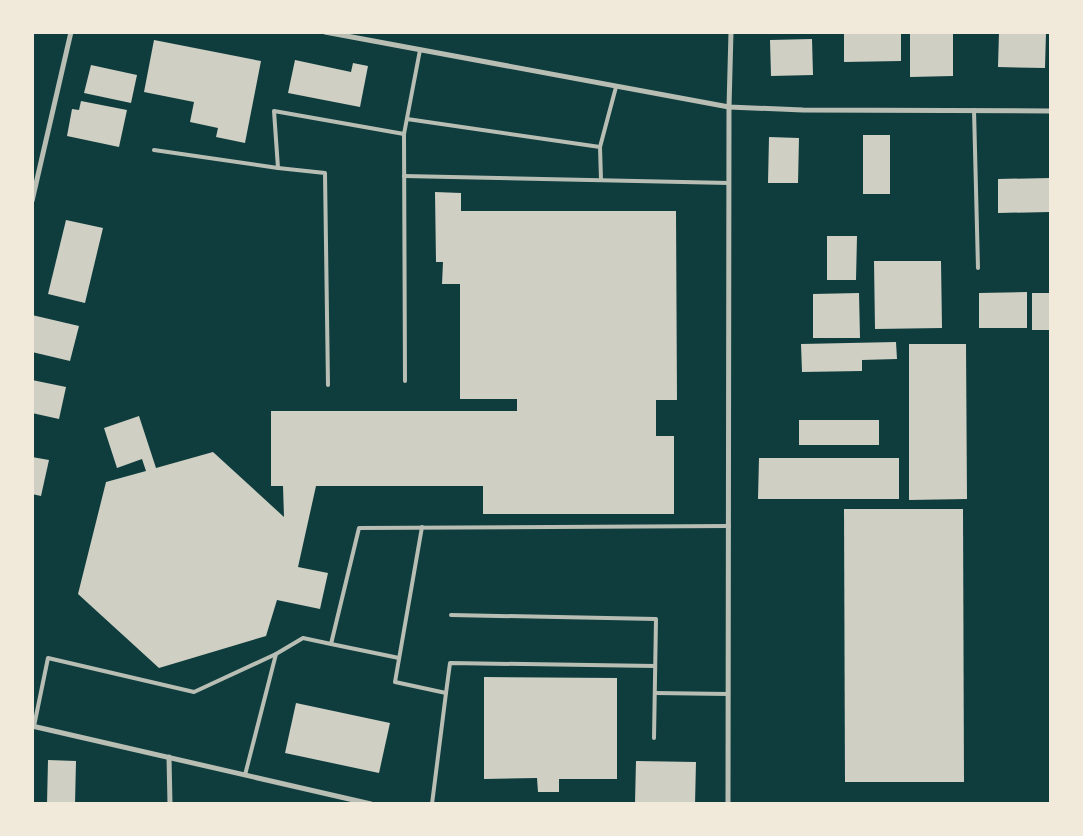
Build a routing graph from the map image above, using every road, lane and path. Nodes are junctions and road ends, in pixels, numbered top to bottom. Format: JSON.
{"nodes":[{"id":1,"x":71,"y":32,"type":"edge"},
{"id":2,"x":325,"y":32,"type":"edge"},
{"id":3,"x":731,"y":32,"type":"edge"},
{"id":4,"x":420,"y":50,"type":"junction"},
{"id":5,"x":616,"y":87,"type":"junction"},
{"id":6,"x":729,"y":108,"type":"junction"},
{"id":7,"x":974,"y":110,"type":"junction"},
{"id":8,"x":1050,"y":111,"type":"edge"},
{"id":9,"x":407,"y":119,"type":"junction"},
{"id":10,"x":404,"y":134,"type":"junction"},
{"id":11,"x":600,"y":147,"type":"junction"},
{"id":12,"x":154,"y":150,"type":"dead end"},
{"id":13,"x":278,"y":168,"type":"junction"},
{"id":14,"x":404,"y":176,"type":"junction"},
{"id":15,"x":601,"y":180,"type":"junction"},
{"id":16,"x":729,"y":183,"type":"junction"},
{"id":17,"x":32,"y":201,"type":"edge"},
{"id":18,"x":978,"y":268,"type":"dead end"},
{"id":19,"x":405,"y":380,"type":"dead end"},
{"id":20,"x":328,"y":384,"type":"dead end"},
{"id":21,"x":729,"y":526,"type":"junction"},
{"id":22,"x":422,"y":527,"type":"junction"},
{"id":23,"x":451,"y":615,"type":"dead end"},
{"id":24,"x":330,"y":644,"type":"junction"},
{"id":25,"x":276,"y":654,"type":"junction"},
{"id":26,"x":399,"y":658,"type":"junction"},
{"id":27,"x":655,"y":666,"type":"junction"},
{"id":28,"x":446,"y":693,"type":"junction"},
{"id":29,"x":655,"y":693,"type":"junction"},
{"id":30,"x":728,"y":694,"type":"junction"},
{"id":31,"x":33,"y":726,"type":"edge"},
{"id":32,"x":654,"y":738,"type":"dead end"},
{"id":33,"x":169,"y":757,"type":"junction"},
{"id":34,"x":245,"y":775,"type":"junction"},
{"id":35,"x":354,"y":802,"type":"edge"},
{"id":36,"x":170,"y":804,"type":"edge"},
{"id":37,"x":371,"y":804,"type":"edge"},
{"id":38,"x":432,"y":804,"type":"edge"},
{"id":39,"x":728,"y":804,"type":"edge"}],
"edges":[{"from":1,"to":17,"type":"street"},
{"from":2,"to":4,"type":"street"},
{"from":3,"to":6,"type":"street"},
{"from":4,"to":5,"type":"street"},
{"from":4,"to":9,"type":"lane"},
{"from":5,"to":6,"type":"street"},
{"from":5,"to":11,"type":"lane"},
{"from":6,"to":7,"type":"street"},
{"from":6,"to":16,"type":"street"},
{"from":7,"to":8,"type":"street"},
{"from":7,"to":18,"type":"lane"},
{"from":9,"to":10,"type":"lane"},
{"from":9,"to":11,"type":"lane"},
{"from":10,"to":13,"type":"lane"},
{"from":10,"to":14,"type":"lane"},
{"from":11,"to":15,"type":"lane"},
{"from":12,"to":13,"type":"lane"},
{"from":13,"to":20,"type":"lane"},
{"from":14,"to":15,"type":"lane"},
{"from":14,"to":19,"type":"lane"},
{"from":15,"to":16,"type":"lane"},
{"from":16,"to":21,"type":"street"},
{"from":21,"to":22,"type":"lane"},
{"from":21,"to":30,"type":"street"},
{"from":22,"to":24,"type":"lane"},
{"from":22,"to":26,"type":"lane"},
{"from":23,"to":27,"type":"lane"},
{"from":24,"to":25,"type":"lane"},
{"from":24,"to":26,"type":"lane"},
{"from":25,"to":31,"type":"lane"},
{"from":25,"to":34,"type":"lane"},
{"from":26,"to":28,"type":"lane"},
{"from":27,"to":28,"type":"lane"},
{"from":27,"to":29,"type":"lane"},
{"from":28,"to":38,"type":"lane"},
{"from":29,"to":30,"type":"lane"},
{"from":29,"to":32,"type":"lane"},
{"from":30,"to":39,"type":"street"},
{"from":31,"to":33,"type":"street"},
{"from":33,"to":34,"type":"street"},
{"from":33,"to":36,"type":"street"},
{"from":34,"to":35,"type":"street"},
{"from":35,"to":37,"type":"street"}]}
